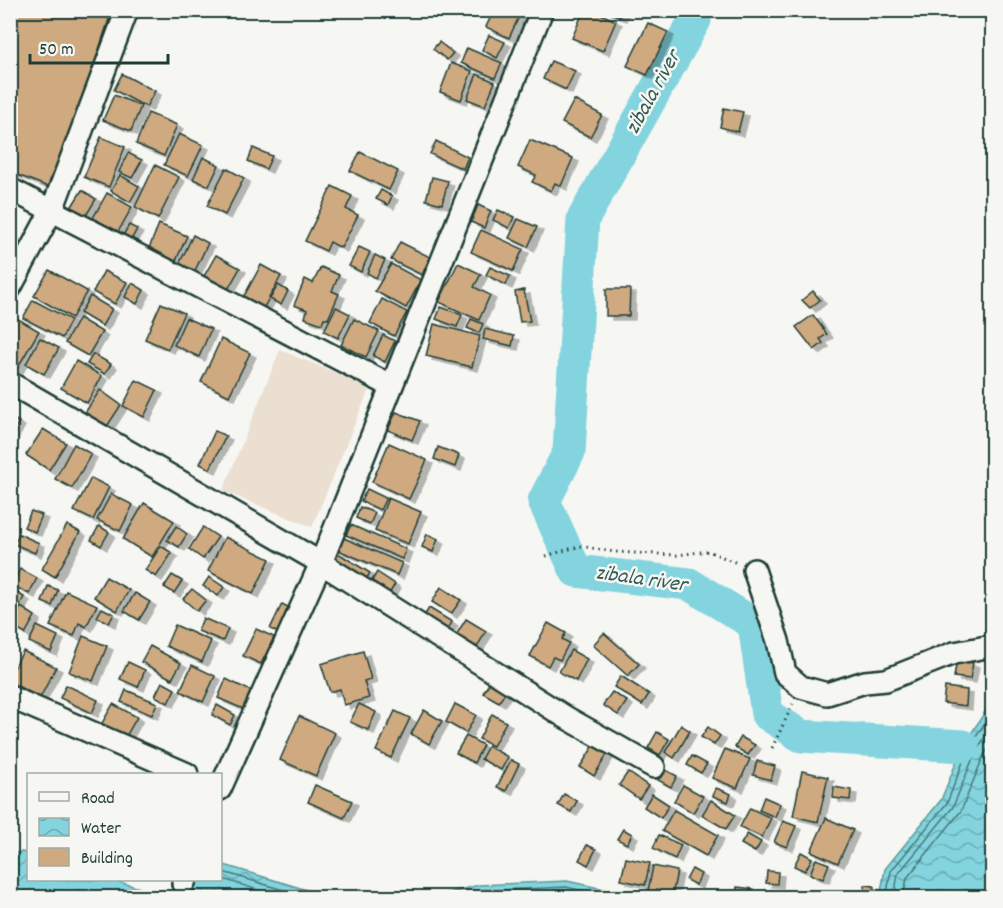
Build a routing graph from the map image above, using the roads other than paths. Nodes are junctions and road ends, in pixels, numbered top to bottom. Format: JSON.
{"nodes":[{"id":1,"x":127,"y":10,"type":"edge"},
{"id":2,"x":542,"y":10,"type":"edge"},
{"id":3,"x":10,"y":189,"type":"edge"},
{"id":4,"x":52,"y":210,"type":"junction"},
{"id":5,"x":10,"y":288,"type":"edge"},
{"id":6,"x":10,"y":383,"type":"edge"},
{"id":7,"x":391,"y":386,"type":"junction"},
{"id":8,"x":321,"y":563,"type":"junction"},
{"id":9,"x":754,"y":570,"type":"road end"},
{"id":10,"x":993,"y":646,"type":"edge"},
{"id":11,"x":10,"y":697,"type":"edge"},
{"id":12,"x":654,"y":767,"type":"dead end"},
{"id":13,"x":186,"y":773,"type":"edge"},
{"id":14,"x":222,"y":788,"type":"edge"}],
"edges":[{"from":1,"to":4,"type":"street"},
{"from":2,"to":7,"type":"street"},
{"from":3,"to":4,"type":"street"},
{"from":4,"to":5,"type":"street"},
{"from":4,"to":7,"type":"street"},
{"from":6,"to":8,"type":"street"},
{"from":7,"to":8,"type":"street"},
{"from":8,"to":12,"type":"street"},
{"from":8,"to":14,"type":"street"},
{"from":9,"to":10,"type":"street"},
{"from":11,"to":13,"type":"street"}]}
